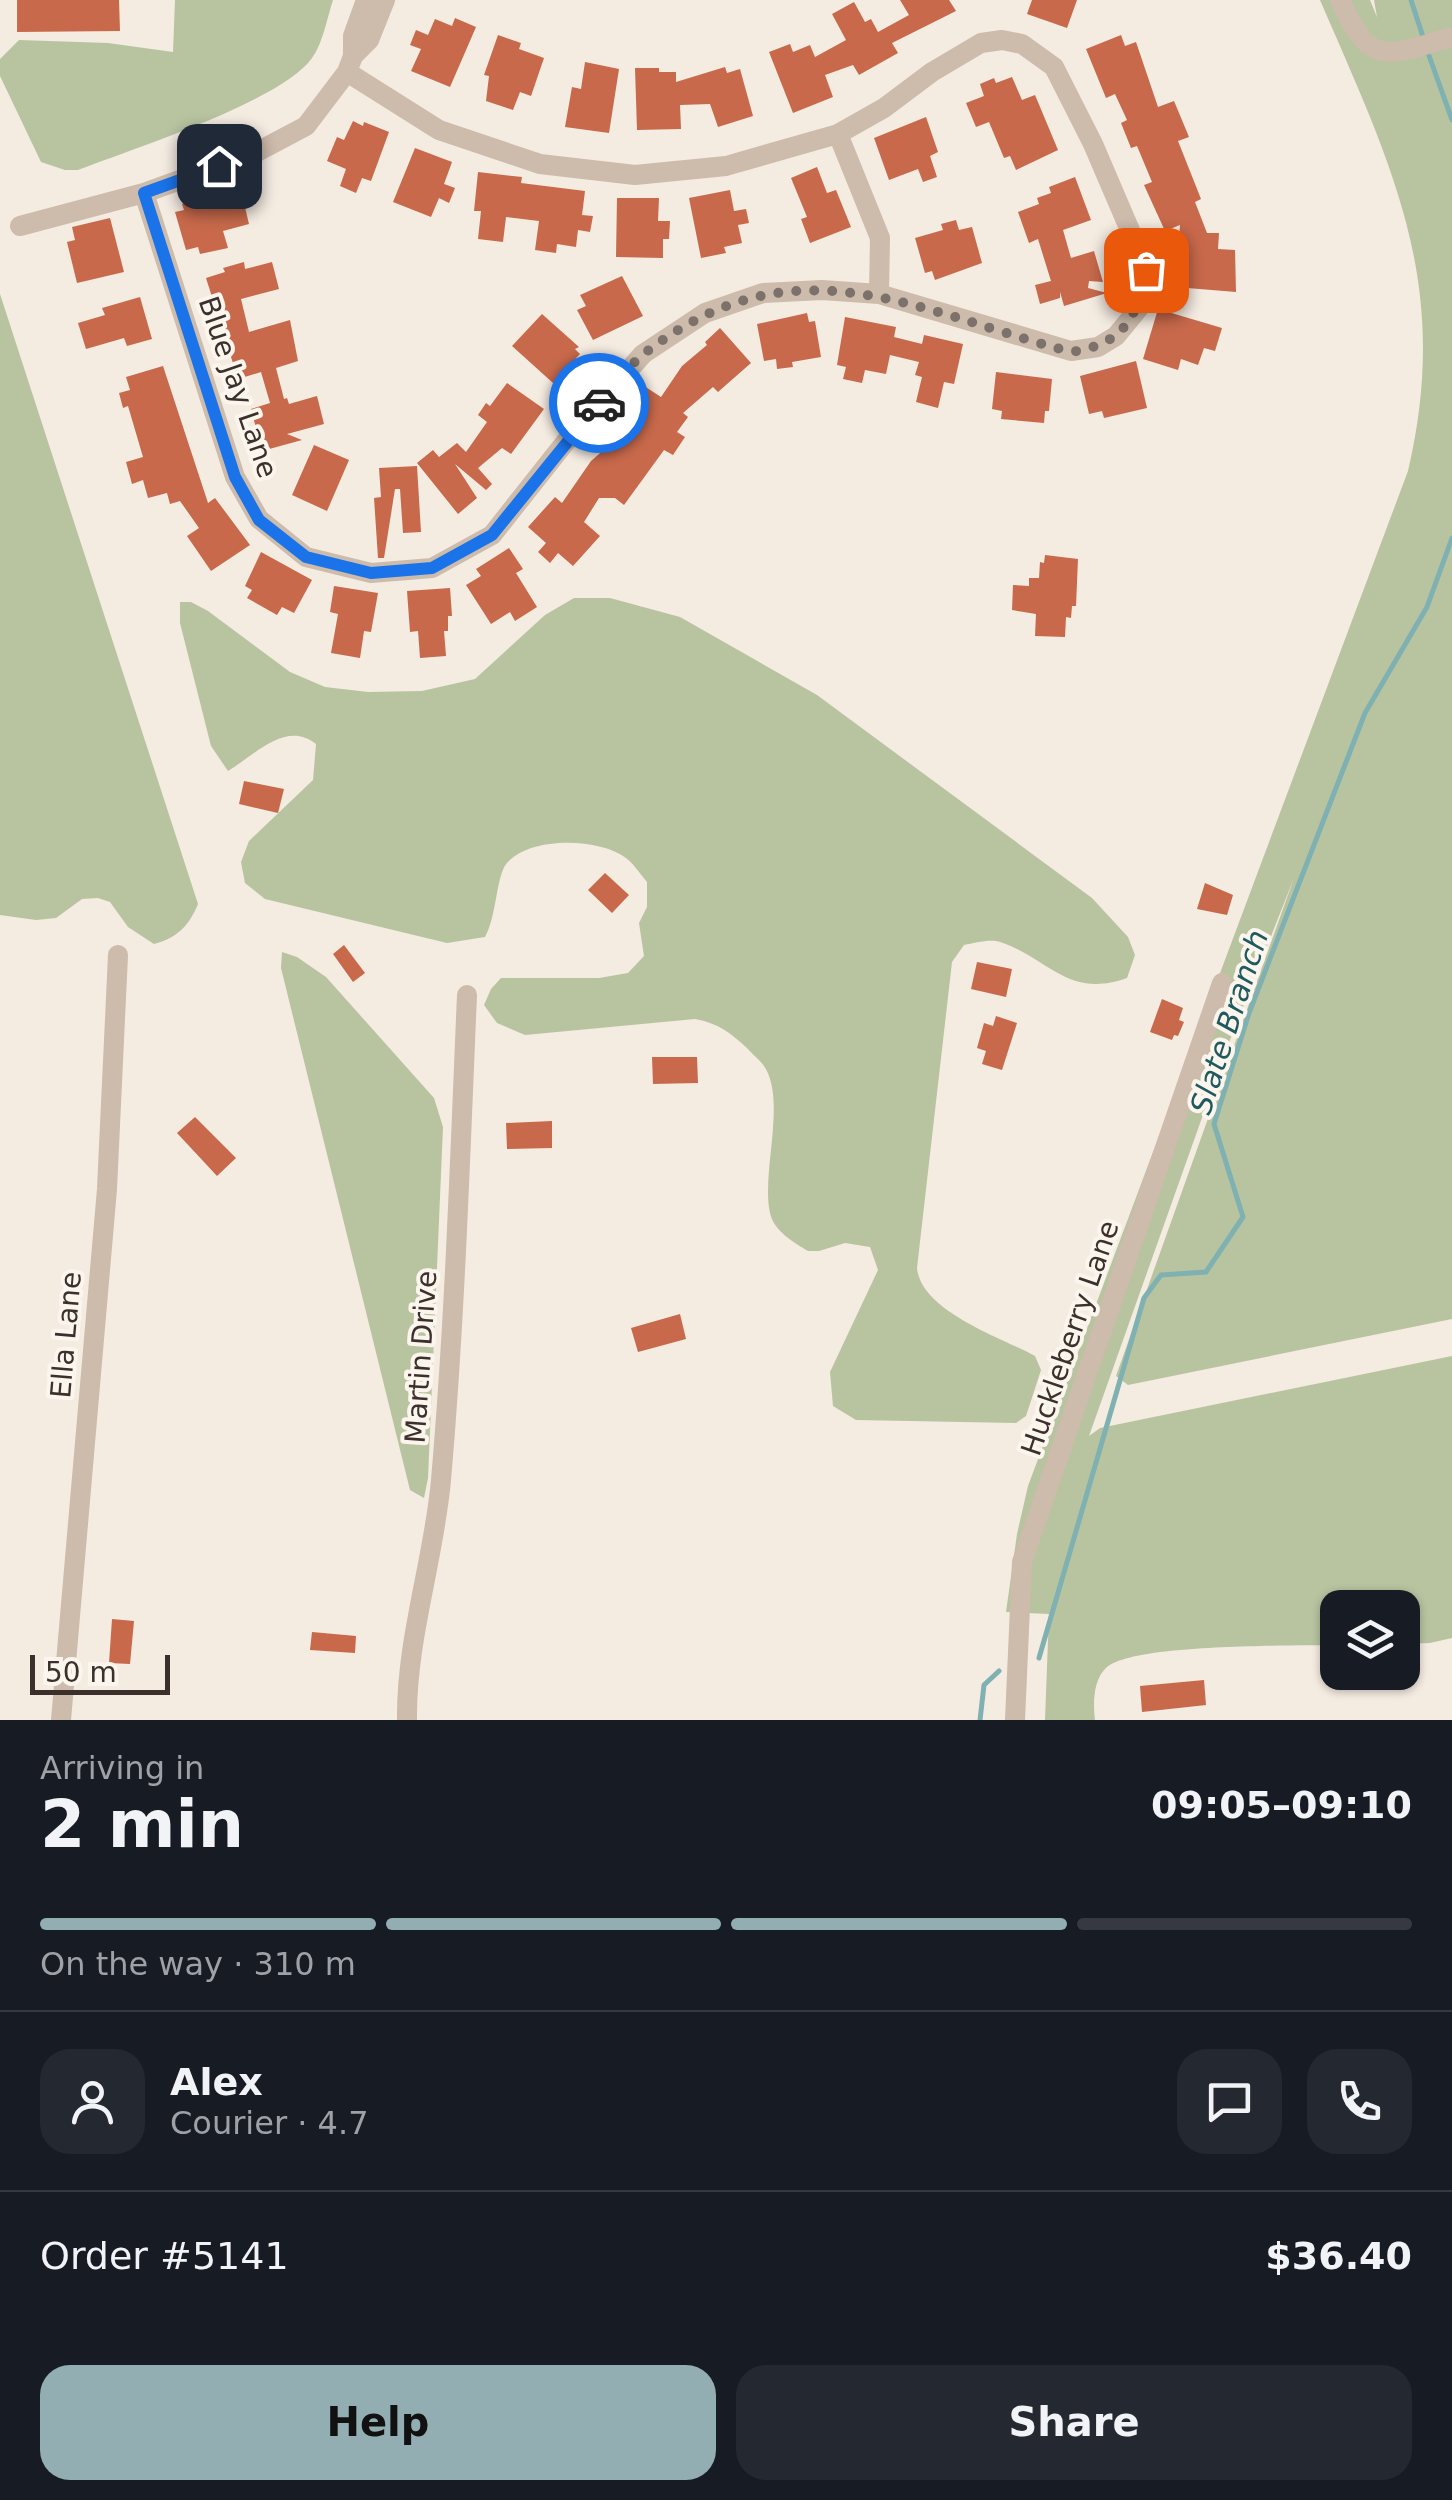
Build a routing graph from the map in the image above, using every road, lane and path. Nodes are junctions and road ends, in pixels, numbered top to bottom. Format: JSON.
{"nodes":[{"id":1,"x":366,"y":0,"type":"edge"},
{"id":2,"x":385,"y":0,"type":"edge"},
{"id":3,"x":1340,"y":0,"type":"edge"},
{"id":4,"x":1445,"y":39,"type":"edge"},
{"id":5,"x":350,"y":64,"type":"junction"},
{"id":6,"x":838,"y":134,"type":"junction"},
{"id":7,"x":144,"y":193,"type":"junction"},
{"id":8,"x":20,"y":226,"type":"dead end"},
{"id":9,"x":879,"y":294,"type":"junction"},
{"id":10,"x":118,"y":955,"type":"dead end"},
{"id":11,"x":1222,"y":983,"type":"dead end"},
{"id":12,"x":467,"y":995,"type":"dead end"},
{"id":13,"x":61,"y":1720,"type":"edge"},
{"id":14,"x":407,"y":1720,"type":"edge"},
{"id":15,"x":1015,"y":1720,"type":"edge"}],
"edges":[{"from":1,"to":5,"type":"street"},
{"from":2,"to":5,"type":"street"},
{"from":3,"to":4,"type":"street"},
{"from":5,"to":6,"type":"street","name":"Blue Jay Lane"},
{"from":5,"to":7,"type":"street"},
{"from":6,"to":9,"type":"street"},
{"from":6,"to":9,"type":"street","name":"Blue Jay Lane"},
{"from":7,"to":8,"type":"street"},
{"from":7,"to":9,"type":"street","name":"Blue Jay Lane"},
{"from":10,"to":13,"type":"street","name":"Ella Lane"},
{"from":11,"to":15,"type":"street","name":"Huckleberry Lane"},
{"from":12,"to":14,"type":"street","name":"Martin Drive"}]}
